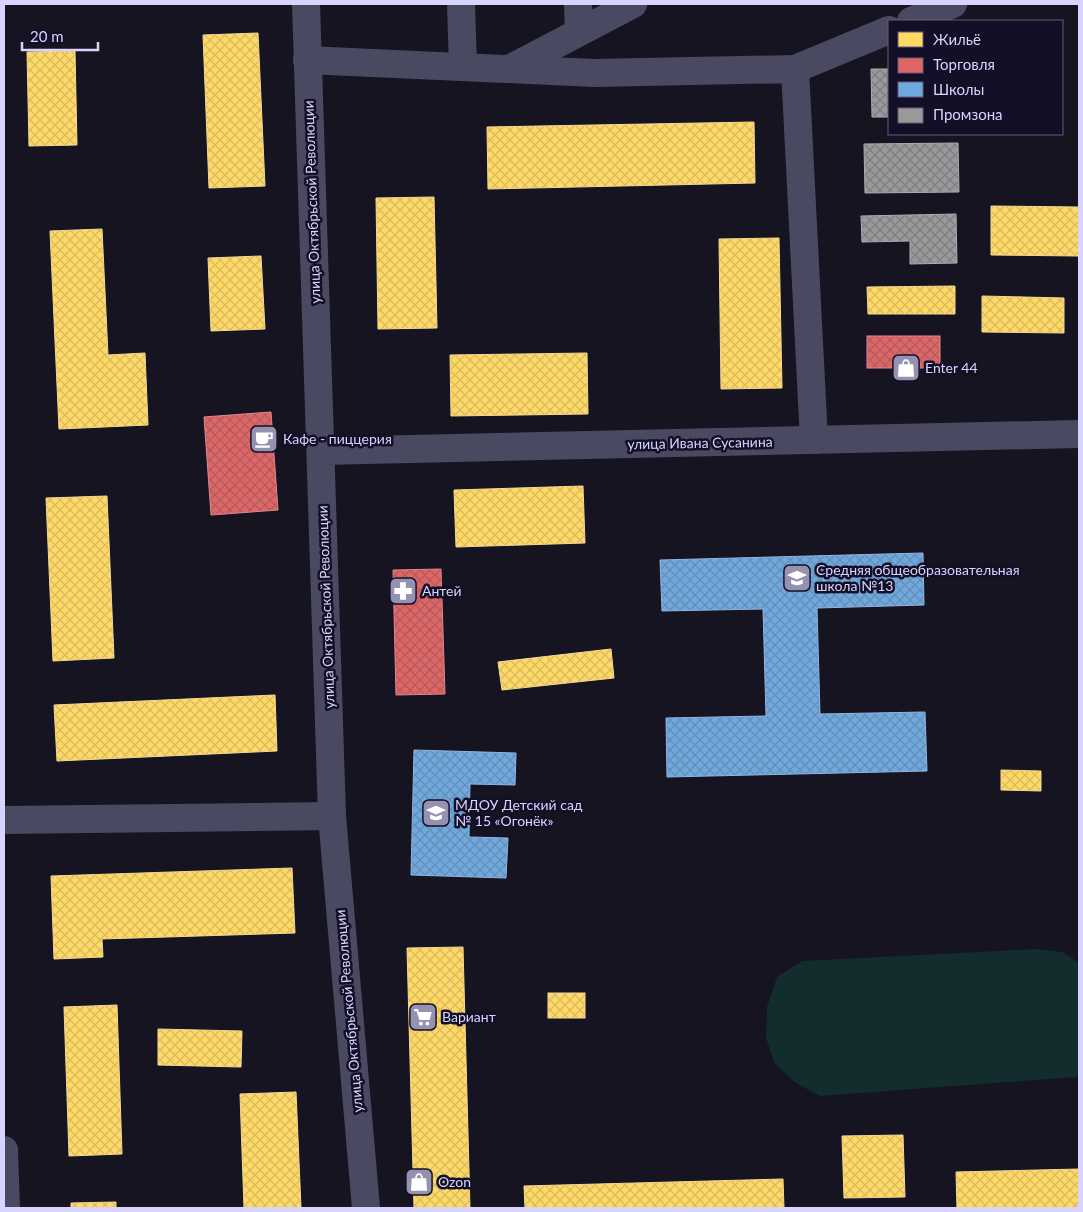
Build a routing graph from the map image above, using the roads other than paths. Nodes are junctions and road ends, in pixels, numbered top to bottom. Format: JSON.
{"nodes":[{"id":1,"x":306,"y":4,"type":"edge"},
{"id":2,"x":461,"y":4,"type":"edge"},
{"id":3,"x":578,"y":4,"type":"edge"},
{"id":4,"x":633,"y":4,"type":"edge"},
{"id":5,"x":953,"y":4,"type":"edge"},
{"id":6,"x":913,"y":20,"type":"edge"},
{"id":7,"x":888,"y":30,"type":"edge"},
{"id":8,"x":579,"y":32,"type":"junction"},
{"id":9,"x":307,"y":60,"type":"junction"},
{"id":10,"x":463,"y":67,"type":"junction"},
{"id":11,"x":508,"y":69,"type":"junction"},
{"id":12,"x":795,"y":69,"type":"junction"},
{"id":13,"x":1079,"y":434,"type":"edge"},
{"id":14,"x":814,"y":440,"type":"junction"},
{"id":15,"x":321,"y":451,"type":"junction"},
{"id":16,"x":332,"y":816,"type":"junction"},
{"id":17,"x":4,"y":820,"type":"edge"},
{"id":18,"x":4,"y":1150,"type":"edge"},
{"id":19,"x":6,"y":1208,"type":"edge"},
{"id":20,"x":366,"y":1208,"type":"edge"}],
"edges":[{"from":1,"to":9,"type":"street","name":"улица Октябрьской Революции"},
{"from":2,"to":10,"type":"street"},
{"from":3,"to":8,"type":"street"},
{"from":4,"to":8,"type":"street"},
{"from":5,"to":6,"type":"street"},
{"from":7,"to":12,"type":"street"},
{"from":8,"to":11,"type":"street"},
{"from":9,"to":10,"type":"street"},
{"from":9,"to":15,"type":"street","name":"улица Октябрьской Революции"},
{"from":10,"to":11,"type":"street"},
{"from":11,"to":12,"type":"street"},
{"from":12,"to":14,"type":"street"},
{"from":13,"to":14,"type":"street","name":"улица Ивана Сусанина"},
{"from":14,"to":15,"type":"street","name":"улица Ивана Сусанина"},
{"from":15,"to":16,"type":"street","name":"улица Октябрьской Революции"},
{"from":16,"to":17,"type":"street"},
{"from":16,"to":20,"type":"street","name":"улица Октябрьской Революции"},
{"from":18,"to":19,"type":"street"}]}
